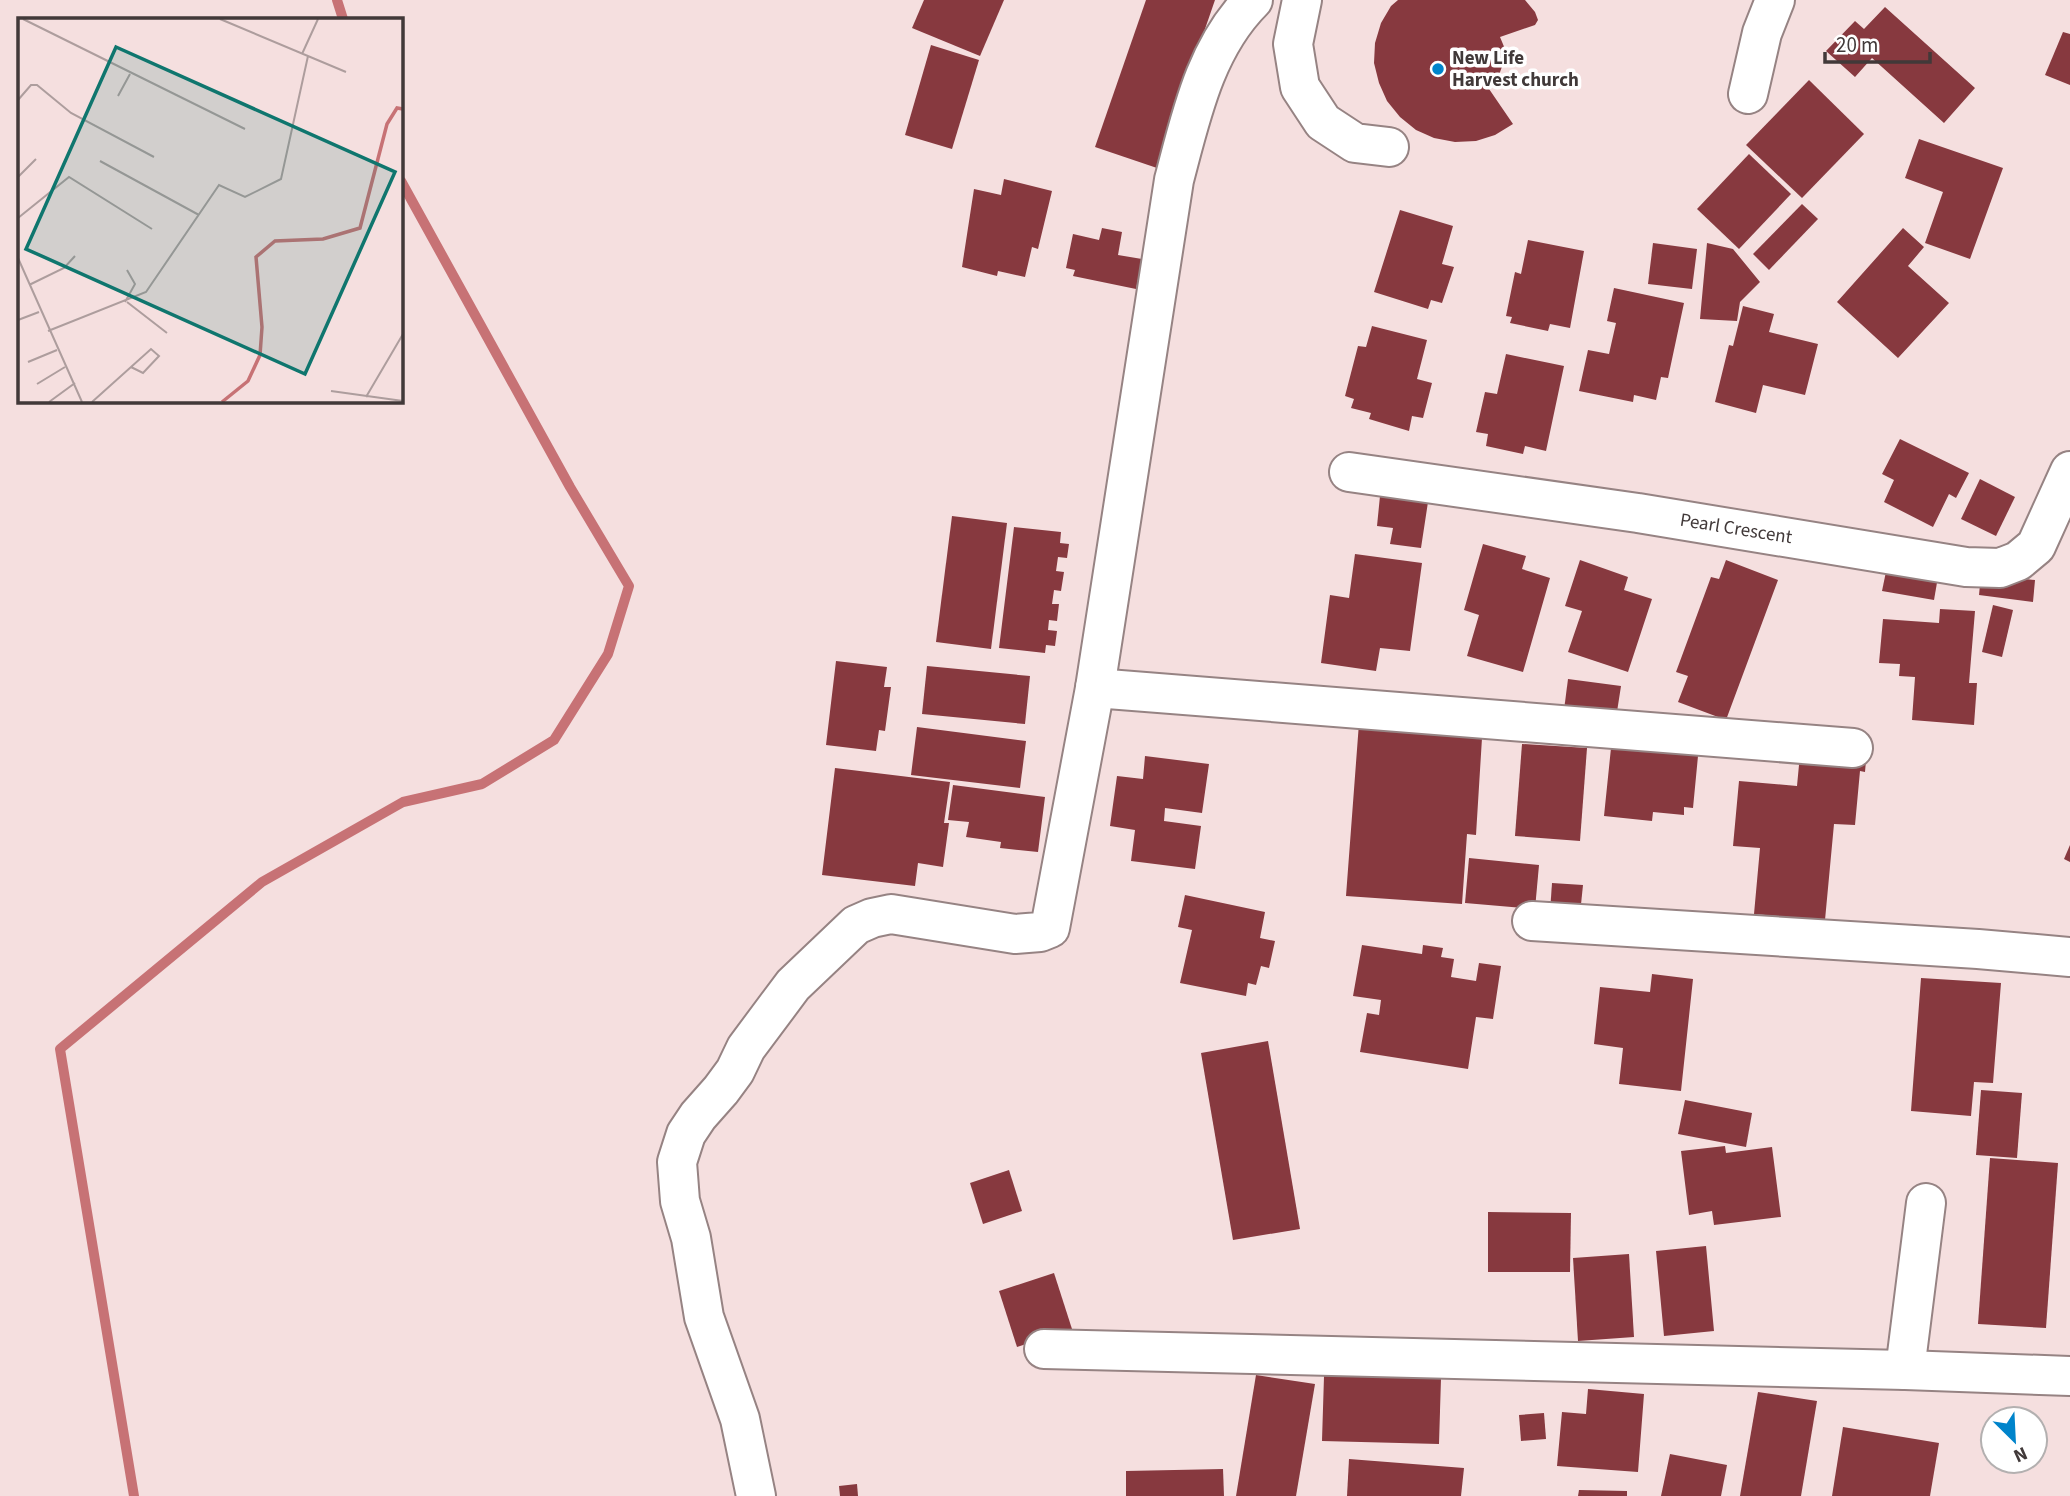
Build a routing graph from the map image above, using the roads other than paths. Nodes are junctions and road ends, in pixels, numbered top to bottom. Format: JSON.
{"nodes":[{"id":1,"x":1253,"y":0,"type":"edge"},
{"id":2,"x":1302,"y":0,"type":"edge"},
{"id":3,"x":1775,"y":0,"type":"edge"},
{"id":4,"x":1748,"y":94,"type":"dead end"},
{"id":5,"x":1389,"y":147,"type":"dead end"},
{"id":6,"x":2070,"y":471,"type":"edge"},
{"id":7,"x":1349,"y":472,"type":"dead end"},
{"id":8,"x":1095,"y":688,"type":"junction"},
{"id":9,"x":1853,"y":748,"type":"dead end"},
{"id":10,"x":1532,"y":921,"type":"dead end"},
{"id":11,"x":2070,"y":957,"type":"edge"},
{"id":12,"x":1926,"y":1203,"type":"dead end"},
{"id":13,"x":1044,"y":1349,"type":"dead end"},
{"id":14,"x":1905,"y":1370,"type":"junction"},
{"id":15,"x":2070,"y":1376,"type":"edge"},
{"id":16,"x":756,"y":1496,"type":"edge"}],
"edges":[{"from":1,"to":8,"type":"street"},
{"from":2,"to":5,"type":"street"},
{"from":3,"to":4,"type":"street"},
{"from":6,"to":7,"type":"street","name":"Pearl Crescent"},
{"from":8,"to":9,"type":"street"},
{"from":8,"to":16,"type":"street"},
{"from":10,"to":11,"type":"street"},
{"from":12,"to":14,"type":"street"},
{"from":13,"to":14,"type":"street"},
{"from":14,"to":15,"type":"street"}]}
